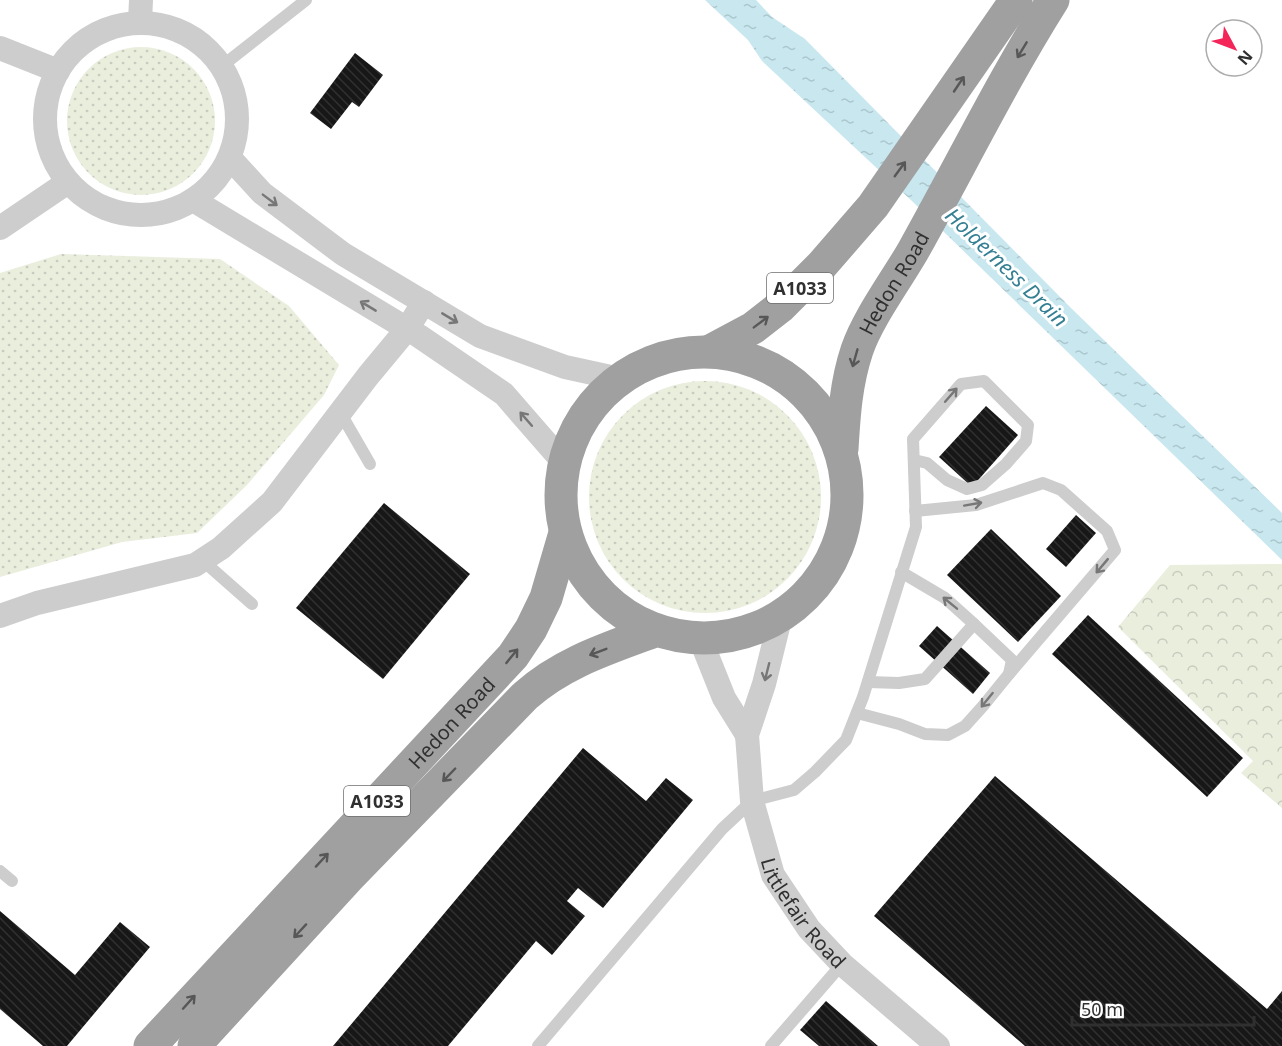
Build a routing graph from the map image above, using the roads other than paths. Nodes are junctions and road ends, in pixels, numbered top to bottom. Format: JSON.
{"nodes":[{"id":1,"x":306,"y":0,"type":"edge"},
{"id":2,"x":1016,"y":0,"type":"edge"},
{"id":3,"x":1053,"y":0,"type":"edge"},
{"id":4,"x":141,"y":11,"type":"edge"},
{"id":5,"x":0,"y":48,"type":"edge"},
{"id":6,"x":222,"y":66,"type":"junction"},
{"id":7,"x":58,"y":71,"type":"junction"},
{"id":8,"x":230,"y":158,"type":"junction"},
{"id":9,"x":68,"y":182,"type":"junction"},
{"id":10,"x":193,"y":200,"type":"junction"},
{"id":11,"x":0,"y":228,"type":"edge"},
{"id":12,"x":424,"y":302,"type":"junction"},
{"id":13,"x":407,"y":329,"type":"junction"},
{"id":14,"x":710,"y":351,"type":"junction"},
{"id":15,"x":620,"y":379,"type":"junction"},
{"id":16,"x":340,"y":412,"type":"junction"},
{"id":17,"x":842,"y":453,"type":"junction"},
{"id":18,"x":914,"y":460,"type":"junction"},
{"id":19,"x":564,"y":463,"type":"junction"},
{"id":20,"x":370,"y":464,"type":"dead end"},
{"id":21,"x":915,"y":511,"type":"junction"},
{"id":22,"x":566,"y":532,"type":"junction"},
{"id":23,"x":202,"y":560,"type":"junction"},
{"id":24,"x":901,"y":572,"type":"junction"},
{"id":25,"x":252,"y":604,"type":"dead end"},
{"id":26,"x":781,"y":615,"type":"junction"},
{"id":27,"x":0,"y":616,"type":"edge"},
{"id":28,"x":974,"y":624,"type":"junction"},
{"id":29,"x":652,"y":632,"type":"junction"},
{"id":30,"x":700,"y":638,"type":"junction"},
{"id":31,"x":1009,"y":674,"type":"junction"},
{"id":32,"x":868,"y":682,"type":"junction"},
{"id":33,"x":857,"y":713,"type":"junction"},
{"id":34,"x":747,"y":735,"type":"junction"},
{"id":35,"x":752,"y":801,"type":"junction"},
{"id":36,"x":0,"y":871,"type":"edge"},
{"id":37,"x":12,"y":881,"type":"dead end"},
{"id":38,"x":842,"y":964,"type":"junction"},
{"id":39,"x":150,"y":1046,"type":"edge"},
{"id":40,"x":194,"y":1046,"type":"edge"},
{"id":41,"x":538,"y":1046,"type":"edge"},
{"id":42,"x":771,"y":1046,"type":"edge"},
{"id":43,"x":938,"y":1046,"type":"edge"}],
"edges":[{"from":1,"to":6,"type":"lane"},
{"from":14,"to":2,"type":"highway","number":"A1033","one_way":true},
{"from":3,"to":17,"type":"highway","name":"Hedon Road","number":"A1033","one_way":true},
{"from":4,"to":6,"type":"street"},
{"from":4,"to":7,"type":"street"},
{"from":5,"to":7,"type":"street"},
{"from":6,"to":8,"type":"street"},
{"from":7,"to":9,"type":"street"},
{"from":8,"to":10,"type":"street"},
{"from":8,"to":12,"type":"street","one_way":true},
{"from":9,"to":10,"type":"street"},
{"from":9,"to":11,"type":"street"},
{"from":13,"to":10,"type":"street","one_way":true},
{"from":12,"to":13,"type":"street"},
{"from":12,"to":15,"type":"street","one_way":true},
{"from":13,"to":16,"type":"street"},
{"from":19,"to":13,"type":"street","one_way":true},
{"from":14,"to":15,"type":"highway","number":"A1033"},
{"from":14,"to":17,"type":"highway","number":"A1033"},
{"from":15,"to":19,"type":"highway","number":"A1033"},
{"from":16,"to":20,"type":"lane"},
{"from":16,"to":23,"type":"street"},
{"from":17,"to":26,"type":"highway","number":"A1033"},
{"from":18,"to":18,"type":"lane","one_way":true},
{"from":18,"to":21,"type":"lane"},
{"from":19,"to":22,"type":"highway","number":"A1033"},
{"from":21,"to":24,"type":"lane"},
{"from":21,"to":31,"type":"lane","one_way":true},
{"from":22,"to":29,"type":"highway","number":"A1033"},
{"from":39,"to":22,"type":"highway","name":"Hedon Road","number":"A1033","one_way":true},
{"from":23,"to":25,"type":"lane"},
{"from":23,"to":27,"type":"street"},
{"from":28,"to":24,"type":"lane","one_way":true},
{"from":24,"to":32,"type":"lane"},
{"from":26,"to":30,"type":"highway","number":"A1033"},
{"from":26,"to":34,"type":"street","name":"Littlefair Road","one_way":true},
{"from":28,"to":31,"type":"lane"},
{"from":28,"to":32,"type":"lane"},
{"from":29,"to":30,"type":"highway","number":"A1033"},
{"from":29,"to":40,"type":"highway","name":"Hedon Road","number":"A1033","one_way":true},
{"from":30,"to":34,"type":"street","name":"Littlefair Road"},
{"from":31,"to":33,"type":"lane","one_way":true},
{"from":32,"to":33,"type":"lane"},
{"from":33,"to":35,"type":"lane"},
{"from":34,"to":35,"type":"street","name":"Littlefair Road"},
{"from":35,"to":38,"type":"street","name":"Littlefair Road"},
{"from":35,"to":41,"type":"lane"},
{"from":36,"to":37,"type":"lane"},
{"from":38,"to":42,"type":"lane"},
{"from":38,"to":43,"type":"street","name":"Littlefair Road"}]}
